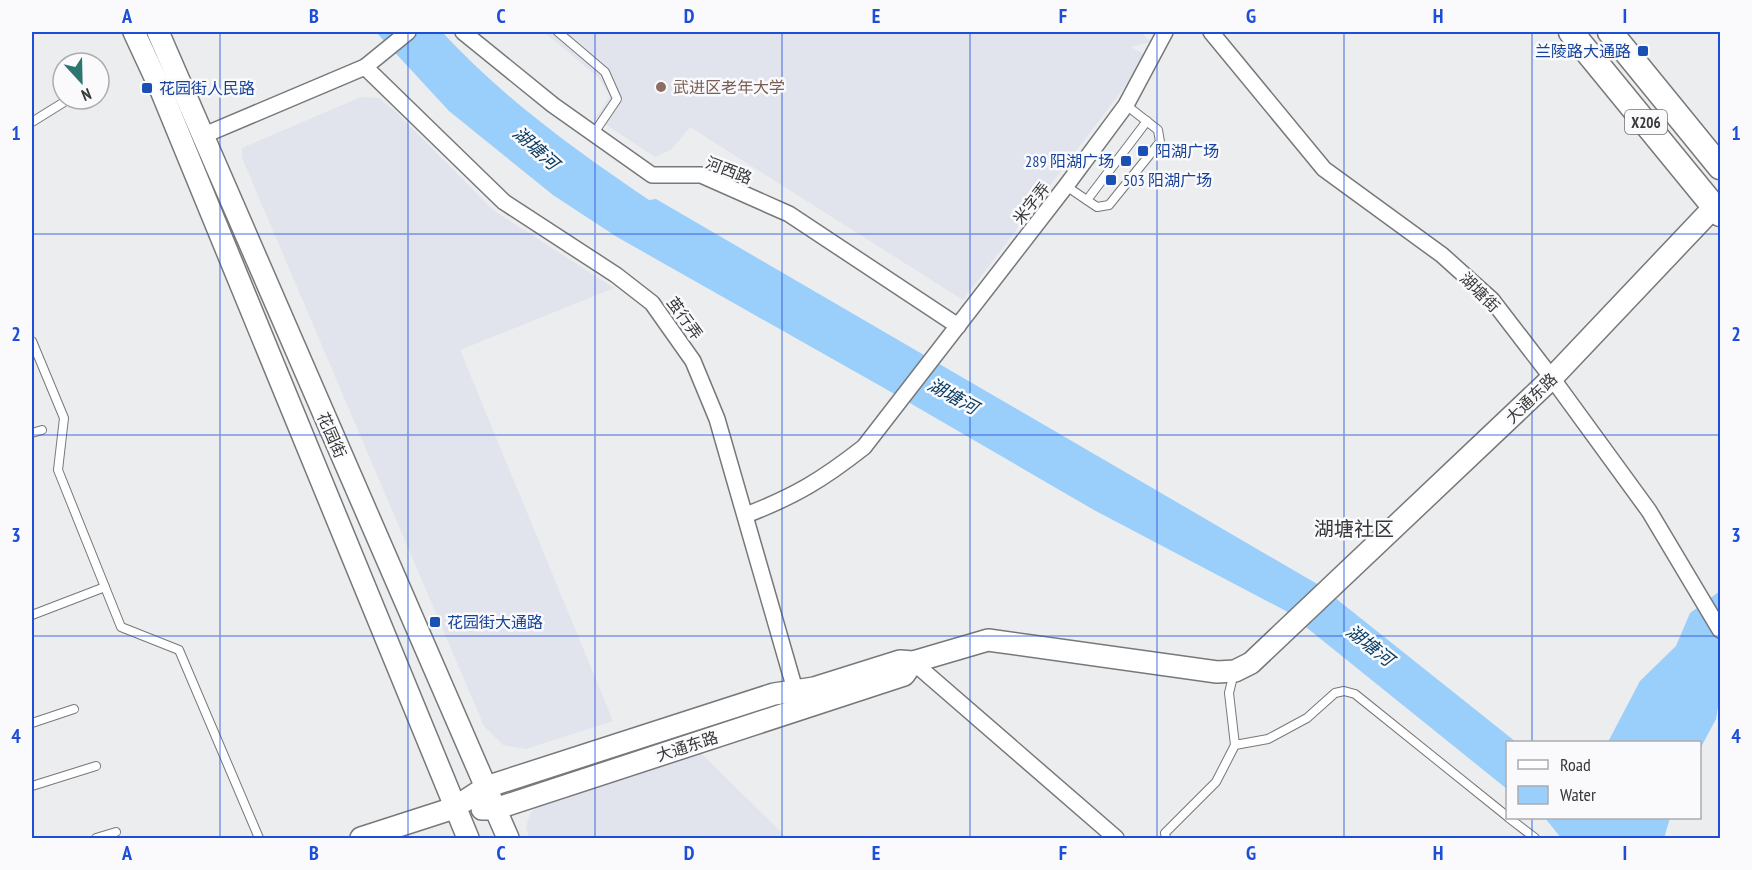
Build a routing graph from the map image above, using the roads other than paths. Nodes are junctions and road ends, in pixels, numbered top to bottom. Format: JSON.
{"nodes":[{"id":1,"x":134,"y":32,"type":"edge"},
{"id":2,"x":158,"y":32,"type":"edge"},
{"id":3,"x":408,"y":32,"type":"edge"},
{"id":4,"x":463,"y":32,"type":"edge"},
{"id":5,"x":558,"y":32,"type":"edge"},
{"id":6,"x":1165,"y":32,"type":"edge"},
{"id":7,"x":1211,"y":32,"type":"edge"},
{"id":8,"x":1571,"y":32,"type":"edge"},
{"id":9,"x":1610,"y":32,"type":"edge"},
{"id":10,"x":365,"y":68,"type":"junction"},
{"id":11,"x":1126,"y":105,"type":"junction"},
{"id":12,"x":51,"y":110,"type":"edge"},
{"id":13,"x":1148,"y":121,"type":"junction"},
{"id":14,"x":32,"y":122,"type":"edge"},
{"id":15,"x":594,"y":133,"type":"junction"},
{"id":16,"x":202,"y":136,"type":"junction"},
{"id":17,"x":1720,"y":167,"type":"edge"},
{"id":18,"x":1066,"y":186,"type":"junction"},
{"id":19,"x":1087,"y":200,"type":"junction"},
{"id":20,"x":1718,"y":210,"type":"edge"},
{"id":21,"x":958,"y":326,"type":"junction"},
{"id":22,"x":32,"y":341,"type":"edge"},
{"id":23,"x":1552,"y":378,"type":"junction"},
{"id":24,"x":42,"y":430,"type":"dead end"},
{"id":25,"x":32,"y":433,"type":"edge"},
{"id":26,"x":746,"y":515,"type":"junction"},
{"id":27,"x":105,"y":587,"type":"junction"},
{"id":28,"x":32,"y":615,"type":"edge"},
{"id":29,"x":1720,"y":630,"type":"edge"},
{"id":30,"x":913,"y":662,"type":"junction"},
{"id":31,"x":1235,"y":671,"type":"junction"},
{"id":32,"x":798,"y":700,"type":"junction"},
{"id":33,"x":74,"y":709,"type":"dead end"},
{"id":34,"x":32,"y":723,"type":"edge"},
{"id":35,"x":1235,"y":745,"type":"junction"},
{"id":36,"x":96,"y":766,"type":"dead end"},
{"id":37,"x":32,"y":786,"type":"edge"},
{"id":38,"x":486,"y":787,"type":"junction"},
{"id":39,"x":454,"y":808,"type":"junction"},
{"id":40,"x":495,"y":809,"type":"junction"},
{"id":41,"x":1506,"y":815,"type":"edge"},
{"id":42,"x":1511,"y":819,"type":"edge"},
{"id":43,"x":116,"y":832,"type":"dead end"},
{"id":44,"x":96,"y":838,"type":"edge"},
{"id":45,"x":259,"y":838,"type":"edge"},
{"id":46,"x":361,"y":838,"type":"edge"},
{"id":47,"x":468,"y":838,"type":"edge"},
{"id":48,"x":508,"y":838,"type":"edge"},
{"id":49,"x":1116,"y":838,"type":"edge"},
{"id":50,"x":1166,"y":838,"type":"edge"},
{"id":51,"x":1535,"y":838,"type":"edge"}],
"edges":[{"from":1,"to":39,"type":"street","name":"花园街"},
{"from":2,"to":16,"type":"street","name":"花园街"},
{"from":3,"to":10,"type":"street"},
{"from":4,"to":15,"type":"street","name":"河西路"},
{"from":5,"to":15,"type":"lane"},
{"from":6,"to":11,"type":"street","name":"米字弄"},
{"from":7,"to":23,"type":"street","name":"湖塘街"},
{"from":8,"to":20,"type":"main road","number":"X206"},
{"from":9,"to":17,"type":"main road","number":"X206"},
{"from":10,"to":16,"type":"street"},
{"from":10,"to":26,"type":"street","name":"茧行弄"},
{"from":11,"to":13,"type":"lane"},
{"from":11,"to":18,"type":"street","name":"米字弄"},
{"from":12,"to":14,"type":"lane"},
{"from":13,"to":19,"type":"lane"},
{"from":13,"to":19,"type":"lane"},
{"from":15,"to":21,"type":"street","name":"河西路"},
{"from":16,"to":38,"type":"street","name":"花园街"},
{"from":18,"to":19,"type":"lane"},
{"from":18,"to":21,"type":"street","name":"米字弄"},
{"from":20,"to":23,"type":"street","name":"大通东路"},
{"from":21,"to":26,"type":"street","name":"米字弄"},
{"from":22,"to":27,"type":"lane"},
{"from":23,"to":29,"type":"street","name":"湖塘街"},
{"from":23,"to":31,"type":"street","name":"大通东路"},
{"from":24,"to":25,"type":"lane"},
{"from":26,"to":32,"type":"street","name":"茧行弄"},
{"from":27,"to":28,"type":"lane"},
{"from":27,"to":45,"type":"lane"},
{"from":30,"to":31,"type":"street","name":"大通东路"},
{"from":30,"to":32,"type":"street","name":"大通东路"},
{"from":30,"to":49,"type":"street"},
{"from":31,"to":35,"type":"lane"},
{"from":32,"to":38,"type":"street","name":"大通东路"},
{"from":32,"to":40,"type":"street","name":"大通东路"},
{"from":33,"to":34,"type":"lane"},
{"from":35,"to":41,"type":"lane"},
{"from":35,"to":50,"type":"lane"},
{"from":36,"to":37,"type":"lane"},
{"from":38,"to":39,"type":"street","name":"大通东路"},
{"from":38,"to":40,"type":"street","name":"花园街"},
{"from":39,"to":40,"type":"street","name":"大通东路"},
{"from":39,"to":46,"type":"street","name":"大通东路"},
{"from":39,"to":47,"type":"street","name":"花园街"},
{"from":40,"to":48,"type":"street","name":"花园街"},
{"from":42,"to":51,"type":"lane"},
{"from":43,"to":44,"type":"lane"}]}
